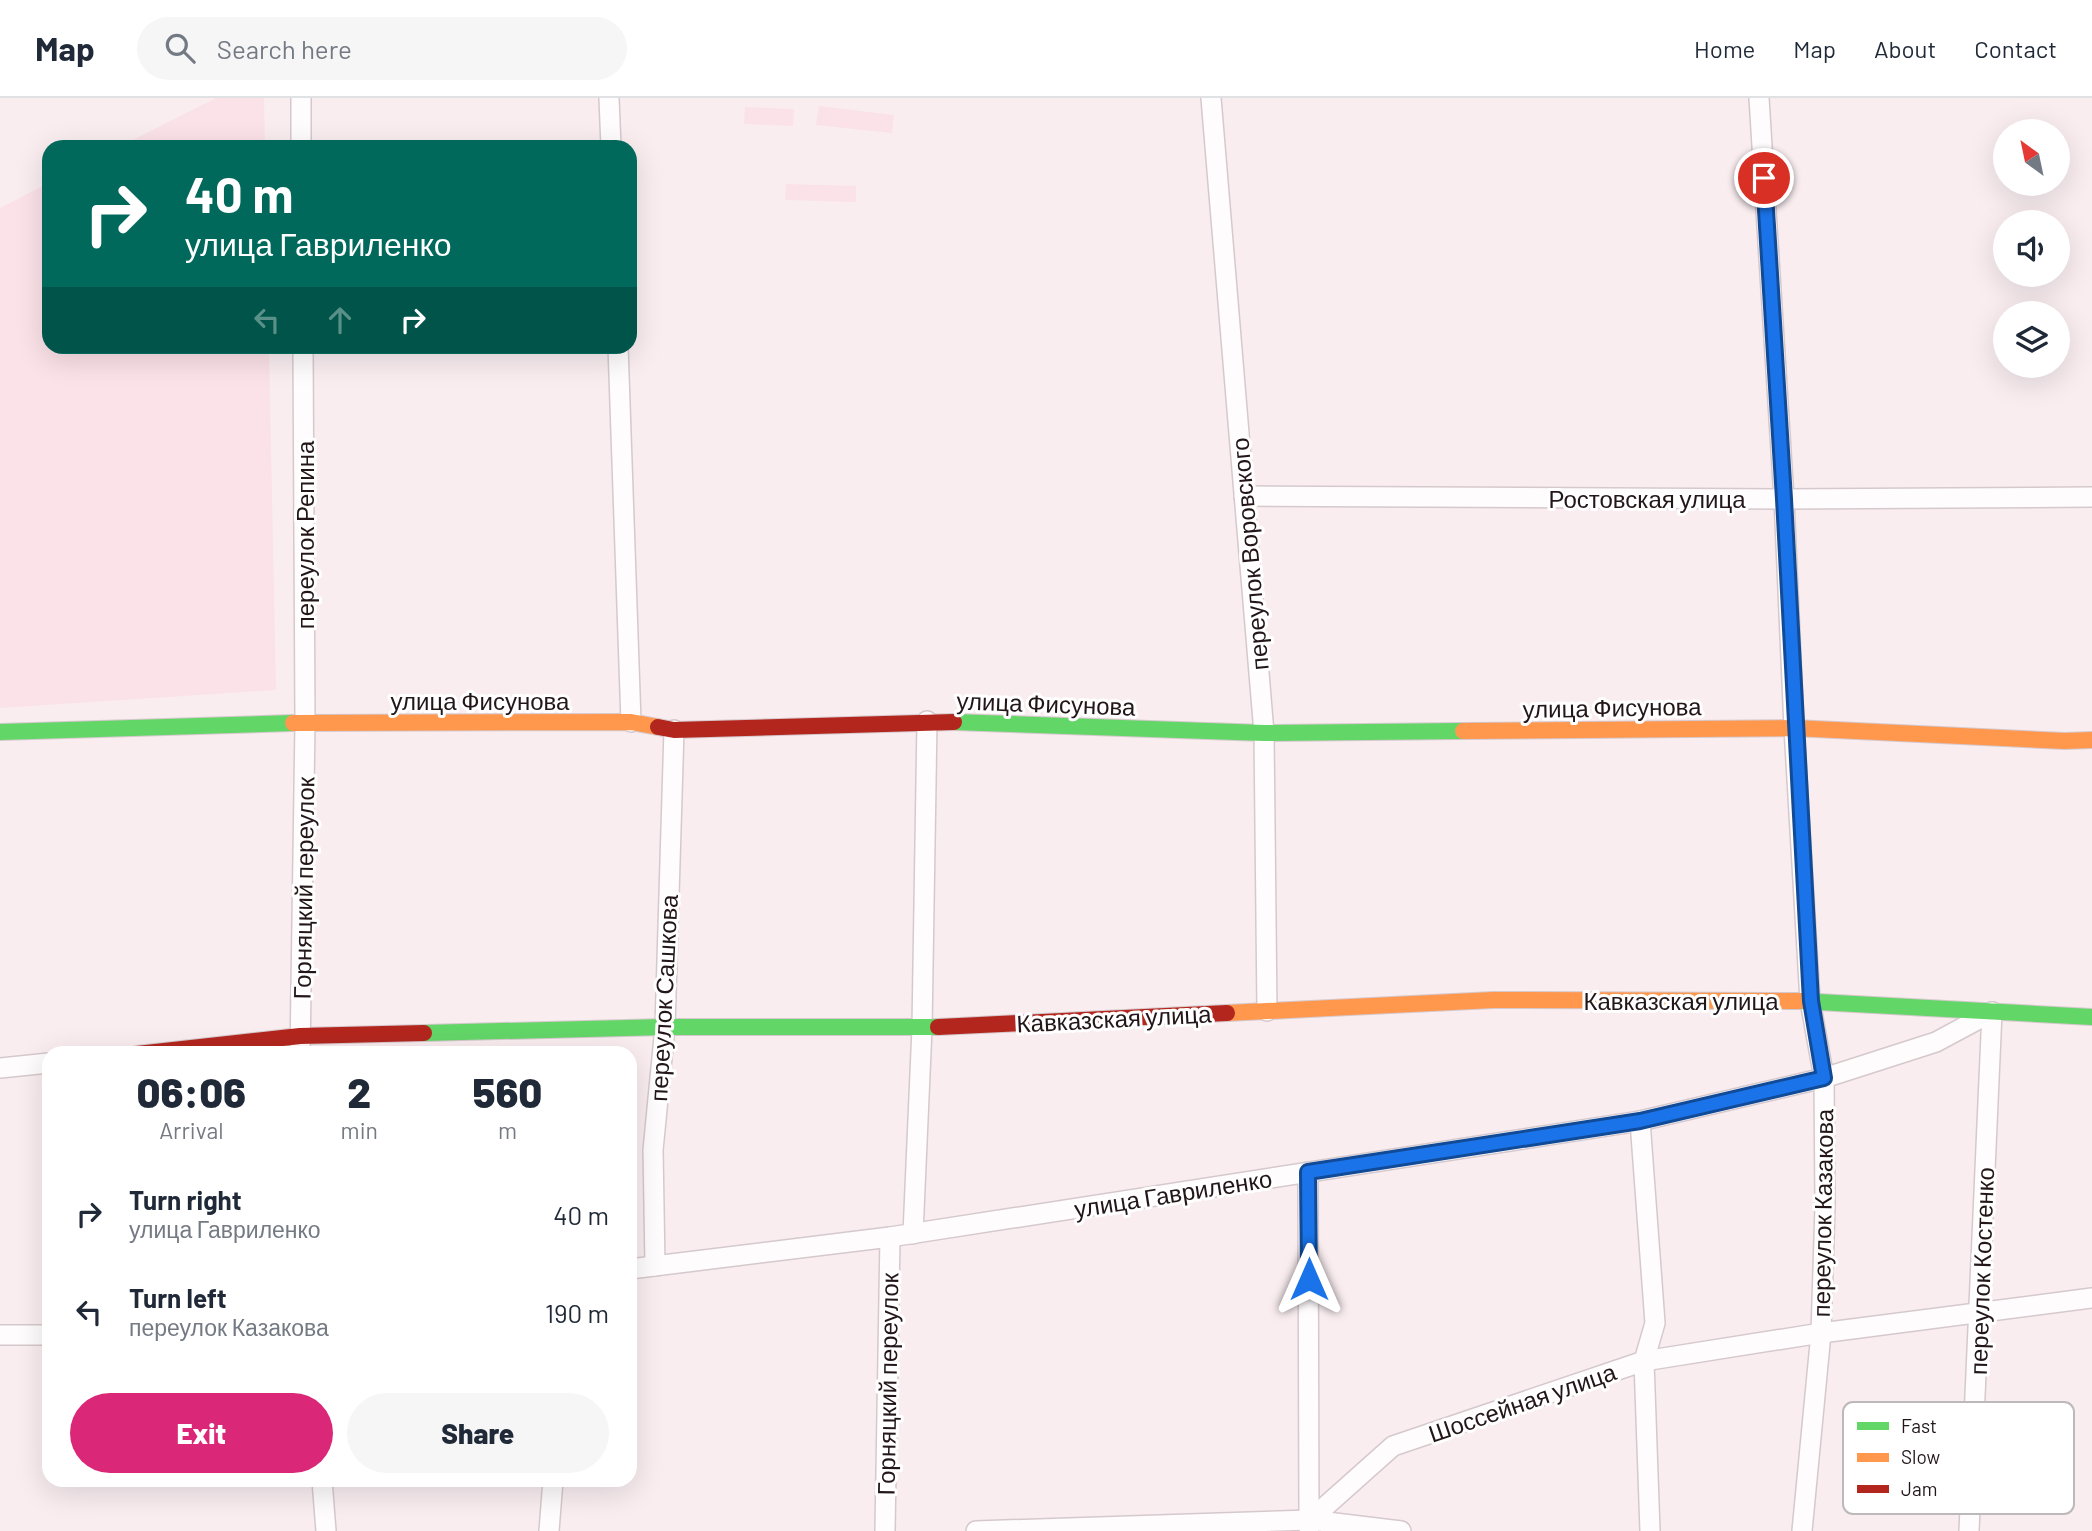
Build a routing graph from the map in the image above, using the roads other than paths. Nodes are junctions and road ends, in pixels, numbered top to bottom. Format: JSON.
{"nodes":[{"id":1,"x":301,"y":98,"type":"edge"},
{"id":2,"x":609,"y":98,"type":"edge"},
{"id":3,"x":1211,"y":98,"type":"edge"},
{"id":4,"x":1759,"y":98,"type":"edge"},
{"id":5,"x":301,"y":140,"type":"edge"},
{"id":6,"x":611,"y":140,"type":"edge"},
{"id":7,"x":303,"y":354,"type":"edge"},
{"id":8,"x":618,"y":354,"type":"edge"},
{"id":9,"x":1244,"y":496,"type":"junction"},
{"id":10,"x":2092,"y":497,"type":"edge"},
{"id":11,"x":1784,"y":499,"type":"junction"},
{"id":12,"x":927,"y":721,"type":"junction"},
{"id":13,"x":631,"y":722,"type":"junction"},
{"id":14,"x":305,"y":723,"type":"junction"},
{"id":15,"x":1794,"y":728,"type":"junction"},
{"id":16,"x":674,"y":730,"type":"junction"},
{"id":17,"x":0,"y":732,"type":"edge"},
{"id":18,"x":1264,"y":733,"type":"junction"},
{"id":19,"x":2092,"y":740,"type":"edge"},
{"id":20,"x":1811,"y":1001,"type":"junction"},
{"id":21,"x":1267,"y":1011,"type":"junction"},
{"id":22,"x":1992,"y":1012,"type":"junction"},
{"id":23,"x":2092,"y":1017,"type":"edge"},
{"id":24,"x":665,"y":1027,"type":"junction"},
{"id":25,"x":922,"y":1028,"type":"junction"},
{"id":26,"x":300,"y":1045,"type":"edge"},
{"id":27,"x":282,"y":1046,"type":"edge"},
{"id":28,"x":42,"y":1064,"type":"edge"},
{"id":29,"x":0,"y":1068,"type":"edge"},
{"id":30,"x":1824,"y":1078,"type":"junction"},
{"id":31,"x":1640,"y":1121,"type":"junction"},
{"id":32,"x":1308,"y":1172,"type":"junction"},
{"id":33,"x":913,"y":1234,"type":"junction"},
{"id":34,"x":890,"y":1237,"type":"junction"},
{"id":35,"x":655,"y":1266,"type":"junction"},
{"id":36,"x":637,"y":1268,"type":"edge"},
{"id":37,"x":2092,"y":1298,"type":"edge"},
{"id":38,"x":1980,"y":1313,"type":"junction"},
{"id":39,"x":1821,"y":1332,"type":"junction"},
{"id":40,"x":0,"y":1335,"type":"edge"},
{"id":41,"x":42,"y":1335,"type":"edge"},
{"id":42,"x":1644,"y":1361,"type":"junction"},
{"id":43,"x":1976,"y":1402,"type":"edge"},
{"id":44,"x":323,"y":1487,"type":"edge"},
{"id":45,"x":552,"y":1487,"type":"edge"},
{"id":46,"x":1309,"y":1525,"type":"edge"},
{"id":47,"x":326,"y":1531,"type":"edge"},
{"id":48,"x":548,"y":1531,"type":"edge"},
{"id":49,"x":885,"y":1531,"type":"edge"},
{"id":50,"x":976,"y":1531,"type":"edge"},
{"id":51,"x":1401,"y":1531,"type":"edge"},
{"id":52,"x":1650,"y":1531,"type":"edge"},
{"id":53,"x":1802,"y":1531,"type":"edge"}],
"edges":[{"from":1,"to":5,"type":"street"},
{"from":2,"to":6,"type":"street"},
{"from":3,"to":9,"type":"street","name":"переулок Воровского"},
{"from":4,"to":11,"type":"street","name":"переулок Казакова"},
{"from":7,"to":14,"type":"street","name":"переулок Репина"},
{"from":8,"to":13,"type":"street"},
{"from":9,"to":11,"type":"street","name":"Ростовская улица"},
{"from":9,"to":18,"type":"street","name":"переулок Воровского"},
{"from":10,"to":11,"type":"street","name":"Ростовская улица"},
{"from":11,"to":15,"type":"street","name":"переулок Казакова"},
{"from":12,"to":16,"type":"street","name":"улица Фисунова"},
{"from":12,"to":18,"type":"street","name":"улица Фисунова"},
{"from":12,"to":25,"type":"street"},
{"from":13,"to":14,"type":"street","name":"улица Фисунова"},
{"from":13,"to":16,"type":"street","name":"улица Фисунова"},
{"from":14,"to":17,"type":"street","name":"улица Фисунова"},
{"from":14,"to":26,"type":"street","name":"Горняцкий переулок"},
{"from":15,"to":18,"type":"street","name":"улица Фисунова"},
{"from":15,"to":19,"type":"street","name":"улица Фисунова"},
{"from":15,"to":20,"type":"street","name":"переулок Казакова"},
{"from":16,"to":24,"type":"street","name":"переулок Сашкова"},
{"from":18,"to":21,"type":"street","name":"переулок Воровского"},
{"from":20,"to":21,"type":"street","name":"Кавказская улица"},
{"from":20,"to":22,"type":"street","name":"Кавказская улица"},
{"from":20,"to":30,"type":"street","name":"переулок Казакова"},
{"from":21,"to":25,"type":"street","name":"Кавказская улица"},
{"from":22,"to":23,"type":"street","name":"Кавказская улица"},
{"from":22,"to":30,"type":"street","name":"улица Гавриленко"},
{"from":22,"to":38,"type":"street","name":"переулок Костенко"},
{"from":24,"to":25,"type":"street","name":"Кавказская улица"},
{"from":24,"to":26,"type":"street","name":"Кавказская улица"},
{"from":24,"to":35,"type":"street","name":"переулок Сашкова"},
{"from":25,"to":33,"type":"street"},
{"from":26,"to":27,"type":"street","name":"Кавказская улица"},
{"from":28,"to":29,"type":"street"},
{"from":30,"to":31,"type":"street","name":"улица Гавриленко"},
{"from":30,"to":39,"type":"street","name":"переулок Казакова"},
{"from":31,"to":32,"type":"street","name":"улица Гавриленко"},
{"from":31,"to":42,"type":"street"},
{"from":32,"to":33,"type":"street","name":"улица Гавриленко"},
{"from":32,"to":46,"type":"street"},
{"from":33,"to":34,"type":"street","name":"улица Гавриленко"},
{"from":34,"to":35,"type":"street","name":"улица Гавриленко"},
{"from":34,"to":49,"type":"street","name":"Горняцкий переулок"},
{"from":35,"to":36,"type":"street","name":"улица Гавриленко"},
{"from":37,"to":38,"type":"street","name":"Шоссейная улица"},
{"from":38,"to":39,"type":"street","name":"Шоссейная улица"},
{"from":38,"to":43,"type":"street","name":"переулок Костенко"},
{"from":39,"to":42,"type":"street","name":"Шоссейная улица"},
{"from":39,"to":53,"type":"street","name":"переулок Казакова"},
{"from":40,"to":41,"type":"street"},
{"from":42,"to":46,"type":"street","name":"Шоссейная улица"},
{"from":42,"to":52,"type":"street"},
{"from":44,"to":47,"type":"street"},
{"from":45,"to":48,"type":"street"},
{"from":46,"to":50,"type":"street"},
{"from":46,"to":51,"type":"street"}]}
